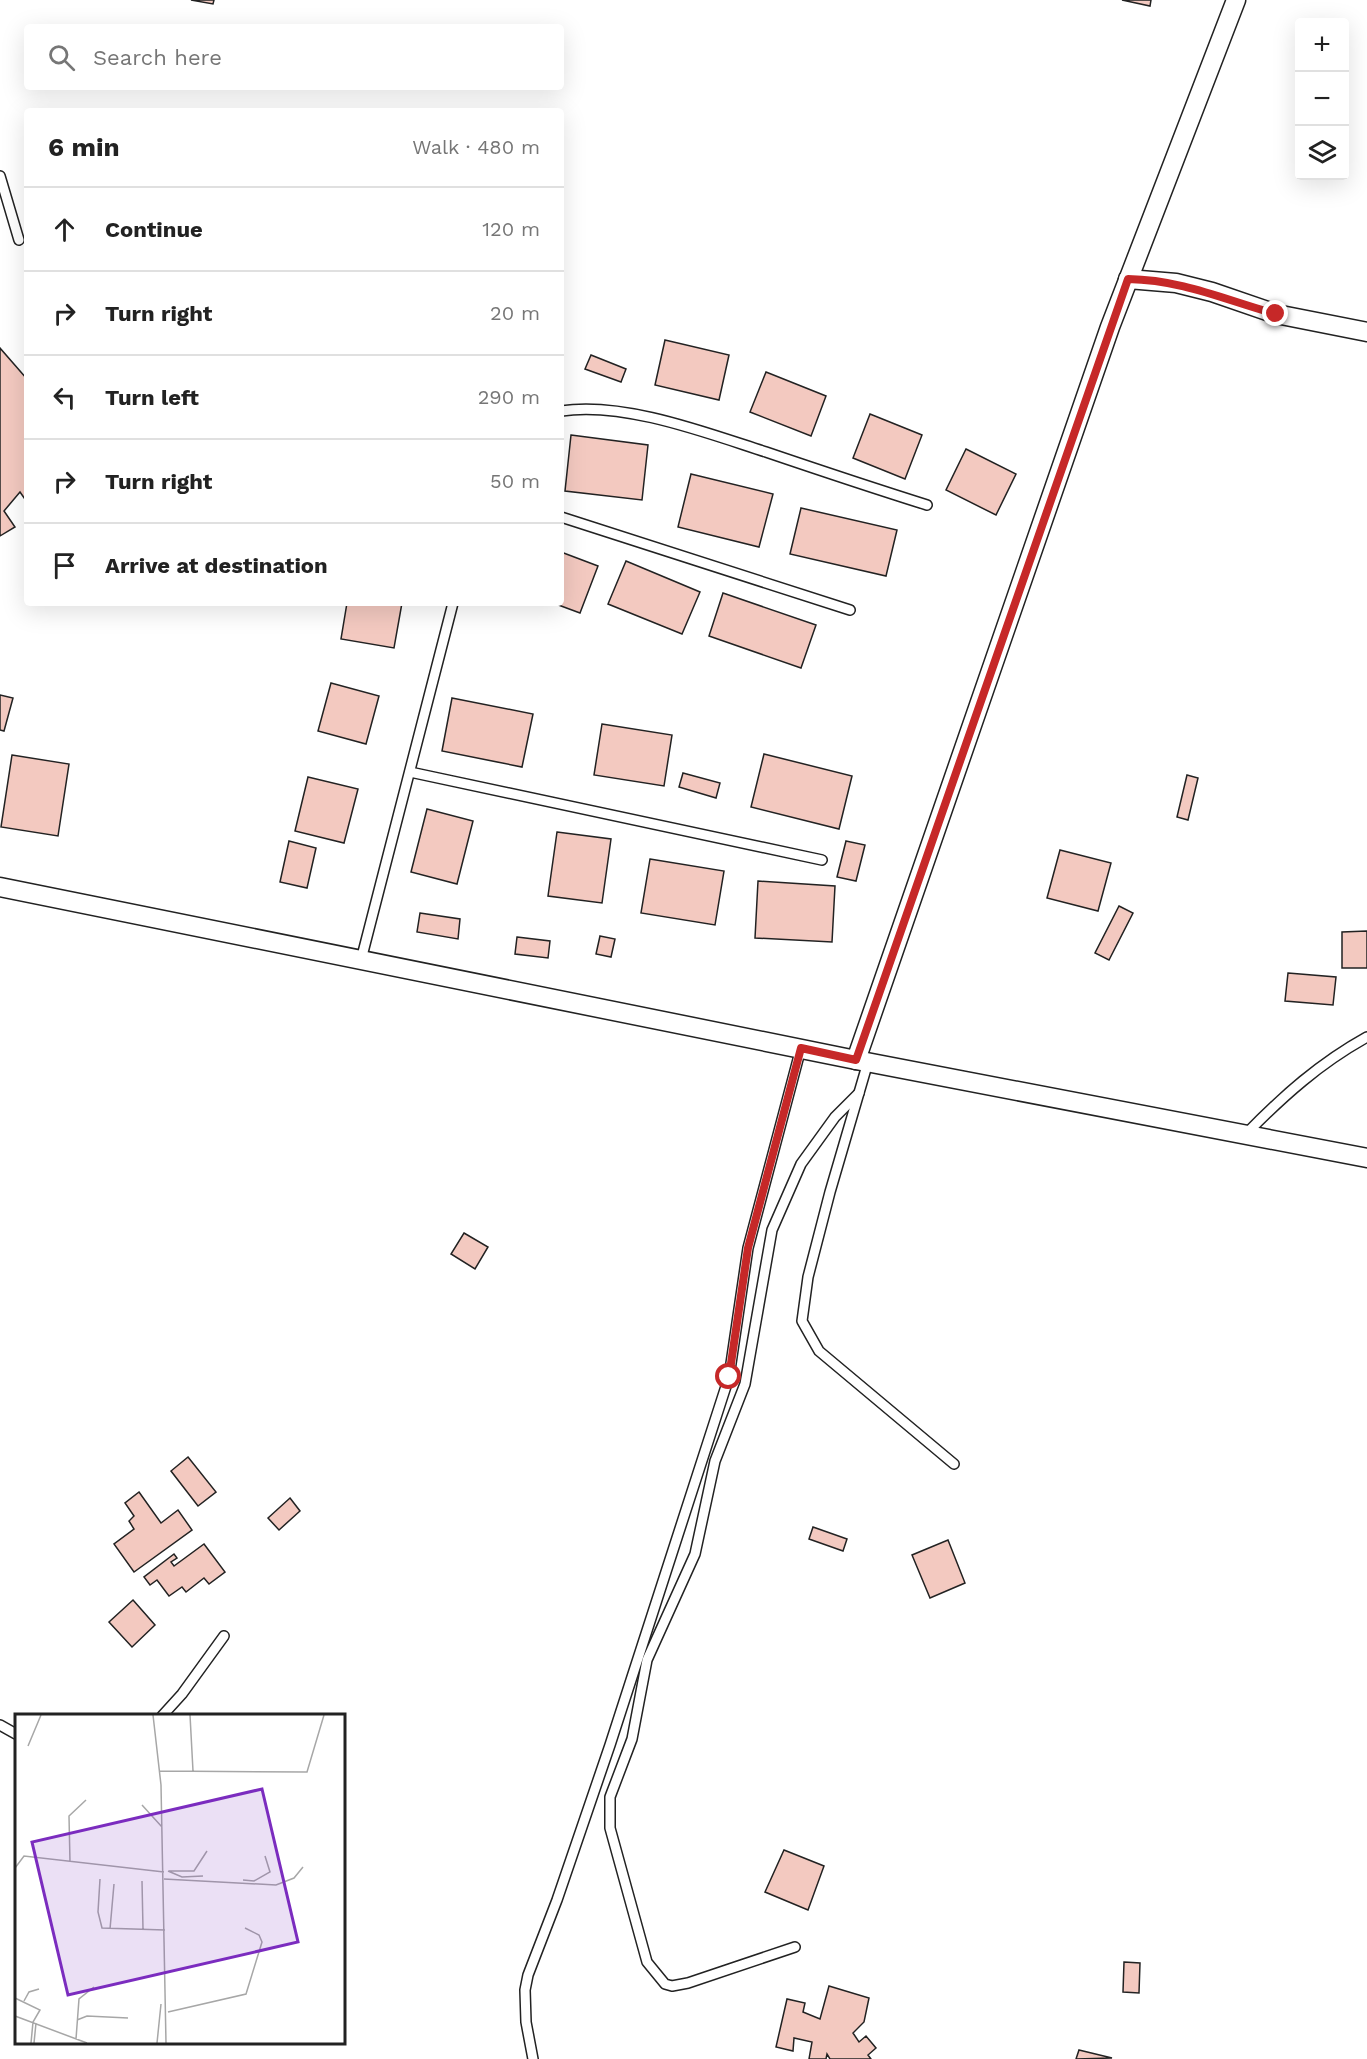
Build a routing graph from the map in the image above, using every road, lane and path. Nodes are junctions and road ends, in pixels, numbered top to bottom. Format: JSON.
{"nodes":[{"id":1,"x":1236,"y":0,"type":"edge"},
{"id":2,"x":0,"y":176,"type":"edge"},
{"id":3,"x":19,"y":240,"type":"dead end"},
{"id":4,"x":1128,"y":279,"type":"junction"},
{"id":5,"x":1367,"y":332,"type":"edge"},
{"id":6,"x":564,"y":411,"type":"edge"},
{"id":7,"x":927,"y":505,"type":"dead end"},
{"id":8,"x":564,"y":518,"type":"edge"},
{"id":9,"x":452,"y":606,"type":"edge"},
{"id":10,"x":850,"y":610,"type":"dead end"},
{"id":11,"x":410,"y":772,"type":"junction"},
{"id":12,"x":822,"y":860,"type":"dead end"},
{"id":13,"x":0,"y":887,"type":"edge"},
{"id":14,"x":361,"y":960,"type":"junction"},
{"id":15,"x":1367,"y":1037,"type":"edge"},
{"id":16,"x":801,"y":1048,"type":"junction"},
{"id":17,"x":862,"y":1061,"type":"junction"},
{"id":18,"x":859,"y":1093,"type":"junction"},
{"id":19,"x":1246,"y":1134,"type":"junction"},
{"id":20,"x":1367,"y":1158,"type":"edge"},
{"id":21,"x":954,"y":1464,"type":"dead end"},
{"id":22,"x":224,"y":1636,"type":"dead end"},
{"id":23,"x":164,"y":1714,"type":"edge"},
{"id":24,"x":0,"y":1725,"type":"edge"},
{"id":25,"x":15,"y":1733,"type":"edge"},
{"id":26,"x":795,"y":1947,"type":"dead end"},
{"id":27,"x":533,"y":2059,"type":"edge"}],
"edges":[{"from":1,"to":4,"type":"street"},
{"from":2,"to":3,"type":"lane"},
{"from":4,"to":5,"type":"street"},
{"from":4,"to":17,"type":"street"},
{"from":6,"to":7,"type":"lane"},
{"from":8,"to":10,"type":"lane"},
{"from":9,"to":11,"type":"lane"},
{"from":11,"to":12,"type":"lane"},
{"from":11,"to":14,"type":"lane"},
{"from":13,"to":14,"type":"street"},
{"from":14,"to":16,"type":"street"},
{"from":15,"to":19,"type":"lane"},
{"from":16,"to":17,"type":"street"},
{"from":16,"to":27,"type":"lane"},
{"from":17,"to":18,"type":"lane"},
{"from":17,"to":19,"type":"street"},
{"from":18,"to":21,"type":"lane"},
{"from":18,"to":26,"type":"lane"},
{"from":19,"to":20,"type":"street"},
{"from":22,"to":23,"type":"lane"},
{"from":24,"to":25,"type":"lane"}]}
